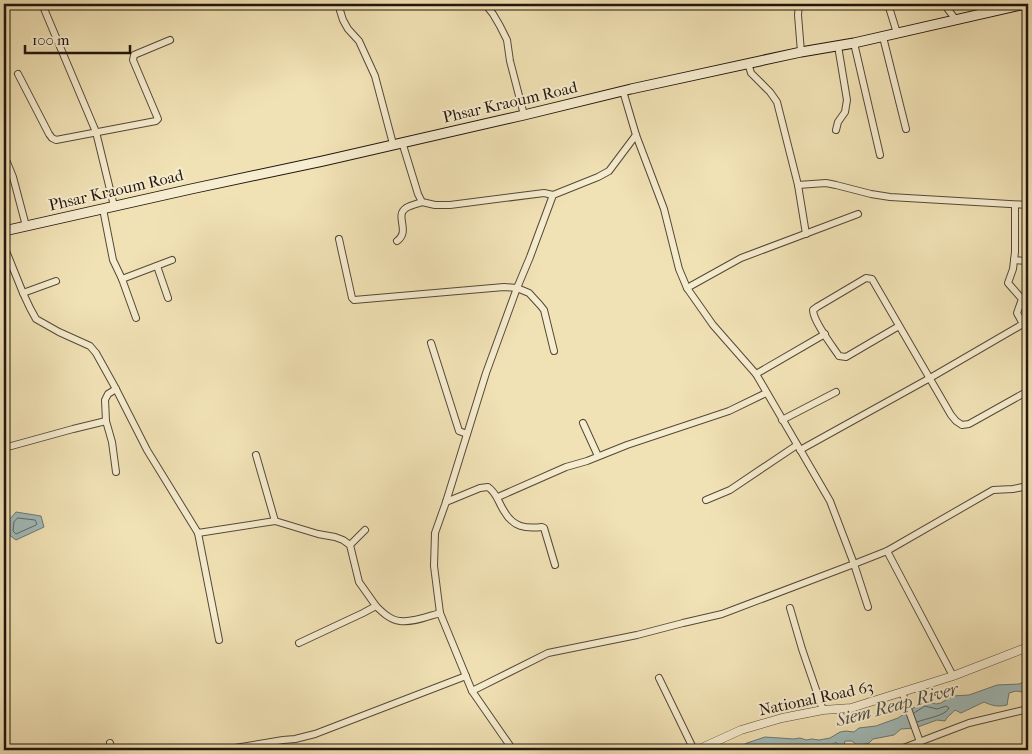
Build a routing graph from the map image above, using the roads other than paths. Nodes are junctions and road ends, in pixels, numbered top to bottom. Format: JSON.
{"nodes":[{"id":1,"x":42,"y":4,"type":"edge"},
{"id":2,"x":338,"y":4,"type":"edge"},
{"id":3,"x":485,"y":4,"type":"edge"},
{"id":4,"x":799,"y":4,"type":"edge"},
{"id":5,"x":888,"y":4,"type":"edge"},
{"id":6,"x":944,"y":4,"type":"edge"},
{"id":7,"x":1027,"y":4,"type":"edge"},
{"id":8,"x":956,"y":20,"type":"junction"},
{"id":9,"x":897,"y":33,"type":"junction"},
{"id":10,"x":882,"y":37,"type":"junction"},
{"id":11,"x":170,"y":40,"type":"dead end"},
{"id":12,"x":854,"y":43,"type":"junction"},
{"id":13,"x":838,"y":46,"type":"junction"},
{"id":14,"x":801,"y":52,"type":"junction"},
{"id":15,"x":748,"y":63,"type":"junction"},
{"id":16,"x":18,"y":74,"type":"dead end"},
{"id":17,"x":623,"y":91,"type":"junction"},
{"id":18,"x":524,"y":115,"type":"junction"},
{"id":19,"x":836,"y":130,"type":"dead end"},
{"id":20,"x":906,"y":130,"type":"dead end"},
{"id":21,"x":96,"y":132,"type":"junction"},
{"id":22,"x":636,"y":134,"type":"junction"},
{"id":23,"x":398,"y":143,"type":"junction"},
{"id":24,"x":4,"y":155,"type":"edge"},
{"id":25,"x":880,"y":155,"type":"dead end"},
{"id":26,"x":798,"y":186,"type":"junction"},
{"id":27,"x":552,"y":195,"type":"junction"},
{"id":28,"x":422,"y":202,"type":"junction"},
{"id":29,"x":1015,"y":205,"type":"junction"},
{"id":30,"x":114,"y":206,"type":"junction"},
{"id":31,"x":1028,"y":206,"type":"edge"},
{"id":32,"x":103,"y":209,"type":"junction"},
{"id":33,"x":858,"y":214,"type":"dead end"},
{"id":34,"x":26,"y":226,"type":"junction"},
{"id":35,"x":4,"y":231,"type":"edge"},
{"id":36,"x":806,"y":234,"type":"junction"},
{"id":37,"x":339,"y":240,"type":"dead end"},
{"id":38,"x":397,"y":241,"type":"dead end"},
{"id":39,"x":4,"y":246,"type":"edge"},
{"id":40,"x":172,"y":260,"type":"dead end"},
{"id":41,"x":1014,"y":260,"type":"junction"},
{"id":42,"x":1028,"y":261,"type":"edge"},
{"id":43,"x":157,"y":266,"type":"junction"},
{"id":44,"x":122,"y":279,"type":"junction"},
{"id":45,"x":56,"y":281,"type":"dead end"},
{"id":46,"x":517,"y":288,"type":"junction"},
{"id":47,"x":687,"y":288,"type":"junction"},
{"id":48,"x":22,"y":293,"type":"junction"},
{"id":49,"x":168,"y":298,"type":"dead end"},
{"id":50,"x":136,"y":318,"type":"dead end"},
{"id":51,"x":899,"y":326,"type":"junction"},
{"id":52,"x":1026,"y":327,"type":"edge"},
{"id":53,"x":824,"y":334,"type":"junction"},
{"id":54,"x":431,"y":342,"type":"dead end"},
{"id":55,"x":554,"y":352,"type":"dead end"},
{"id":56,"x":756,"y":374,"type":"junction"},
{"id":57,"x":930,"y":378,"type":"junction"},
{"id":58,"x":116,"y":389,"type":"junction"},
{"id":59,"x":1028,"y":391,"type":"edge"},
{"id":60,"x":836,"y":392,"type":"dead end"},
{"id":61,"x":766,"y":393,"type":"junction"},
{"id":62,"x":782,"y":420,"type":"junction"},
{"id":63,"x":106,"y":421,"type":"junction"},
{"id":64,"x":583,"y":423,"type":"dead end"},
{"id":65,"x":467,"y":434,"type":"junction"},
{"id":66,"x":799,"y":447,"type":"junction"},
{"id":67,"x":4,"y":448,"type":"edge"},
{"id":68,"x":256,"y":456,"type":"dead end"},
{"id":69,"x":598,"y":456,"type":"junction"},
{"id":70,"x":116,"y":472,"type":"dead end"},
{"id":71,"x":1028,"y":486,"type":"edge"},
{"id":72,"x":498,"y":497,"type":"junction"},
{"id":73,"x":706,"y":500,"type":"dead end"},
{"id":74,"x":446,"y":502,"type":"junction"},
{"id":75,"x":274,"y":521,"type":"junction"},
{"id":76,"x":365,"y":530,"type":"dead end"},
{"id":77,"x":198,"y":534,"type":"junction"},
{"id":78,"x":350,"y":546,"type":"junction"},
{"id":79,"x":887,"y":552,"type":"junction"},
{"id":80,"x":854,"y":564,"type":"junction"},
{"id":81,"x":555,"y":565,"type":"dead end"},
{"id":82,"x":376,"y":606,"type":"junction"},
{"id":83,"x":868,"y":607,"type":"dead end"},
{"id":84,"x":790,"y":608,"type":"dead end"},
{"id":85,"x":440,"y":612,"type":"junction"},
{"id":86,"x":219,"y":640,"type":"dead end"},
{"id":87,"x":299,"y":643,"type":"dead end"},
{"id":88,"x":1028,"y":647,"type":"edge"},
{"id":89,"x":466,"y":676,"type":"junction"},
{"id":90,"x":953,"y":676,"type":"junction"},
{"id":91,"x":660,"y":678,"type":"dead end"},
{"id":92,"x":472,"y":691,"type":"junction"},
{"id":93,"x":902,"y":692,"type":"junction"},
{"id":94,"x":823,"y":710,"type":"junction"},
{"id":95,"x":1028,"y":710,"type":"edge"},
{"id":96,"x":919,"y":739,"type":"junction"},
{"id":97,"x":234,"y":750,"type":"edge"},
{"id":98,"x":513,"y":750,"type":"edge"},
{"id":99,"x":695,"y":750,"type":"edge"},
{"id":100,"x":898,"y":750,"type":"edge"}],
"edges":[{"from":1,"to":21,"type":"street"},
{"from":2,"to":23,"type":"street"},
{"from":3,"to":18,"type":"street"},
{"from":4,"to":14,"type":"street"},
{"from":5,"to":9,"type":"street"},
{"from":6,"to":8,"type":"street"},
{"from":7,"to":8,"type":"main road","name":"Phsar Kraoum Road"},
{"from":8,"to":9,"type":"main road","name":"Phsar Kraoum Road"},
{"from":9,"to":10,"type":"main road","name":"Phsar Kraoum Road"},
{"from":10,"to":12,"type":"main road","name":"Phsar Kraoum Road"},
{"from":10,"to":20,"type":"street"},
{"from":11,"to":21,"type":"street"},
{"from":12,"to":13,"type":"main road","name":"Phsar Kraoum Road"},
{"from":12,"to":25,"type":"street"},
{"from":13,"to":14,"type":"main road","name":"Phsar Kraoum Road"},
{"from":13,"to":19,"type":"street"},
{"from":14,"to":15,"type":"main road","name":"Phsar Kraoum Road"},
{"from":15,"to":17,"type":"main road","name":"Phsar Kraoum Road"},
{"from":15,"to":26,"type":"street"},
{"from":16,"to":21,"type":"street"},
{"from":17,"to":18,"type":"main road","name":"Phsar Kraoum Road"},
{"from":17,"to":22,"type":"street"},
{"from":18,"to":23,"type":"main road","name":"Phsar Kraoum Road"},
{"from":21,"to":30,"type":"street"},
{"from":22,"to":27,"type":"street"},
{"from":22,"to":47,"type":"street"},
{"from":23,"to":28,"type":"street"},
{"from":23,"to":30,"type":"main road","name":"Phsar Kraoum Road"},
{"from":24,"to":34,"type":"street"},
{"from":26,"to":29,"type":"street"},
{"from":26,"to":36,"type":"street"},
{"from":27,"to":28,"type":"street"},
{"from":27,"to":46,"type":"street"},
{"from":28,"to":38,"type":"street"},
{"from":29,"to":31,"type":"street"},
{"from":29,"to":41,"type":"street"},
{"from":30,"to":32,"type":"main road","name":"Phsar Kraoum Road"},
{"from":32,"to":34,"type":"main road","name":"Phsar Kraoum Road"},
{"from":32,"to":44,"type":"street"},
{"from":33,"to":36,"type":"street"},
{"from":34,"to":35,"type":"main road","name":"Phsar Kraoum Road"},
{"from":36,"to":47,"type":"street"},
{"from":37,"to":46,"type":"street"},
{"from":39,"to":48,"type":"street"},
{"from":40,"to":43,"type":"street"},
{"from":41,"to":42,"type":"street"},
{"from":41,"to":52,"type":"street"},
{"from":43,"to":44,"type":"street"},
{"from":43,"to":49,"type":"street"},
{"from":44,"to":50,"type":"street"},
{"from":45,"to":48,"type":"street"},
{"from":46,"to":55,"type":"street"},
{"from":46,"to":65,"type":"street"},
{"from":47,"to":56,"type":"street"},
{"from":48,"to":58,"type":"street"},
{"from":51,"to":53,"type":"street"},
{"from":51,"to":53,"type":"street"},
{"from":51,"to":57,"type":"street"},
{"from":52,"to":57,"type":"street"},
{"from":53,"to":56,"type":"street"},
{"from":54,"to":65,"type":"street"},
{"from":56,"to":61,"type":"street"},
{"from":57,"to":59,"type":"street"},
{"from":57,"to":66,"type":"street"},
{"from":58,"to":63,"type":"street"},
{"from":58,"to":77,"type":"street"},
{"from":60,"to":62,"type":"street"},
{"from":61,"to":62,"type":"street"},
{"from":61,"to":69,"type":"street"},
{"from":62,"to":66,"type":"street"},
{"from":63,"to":67,"type":"street"},
{"from":63,"to":70,"type":"street"},
{"from":64,"to":69,"type":"street"},
{"from":65,"to":74,"type":"street"},
{"from":66,"to":73,"type":"street"},
{"from":66,"to":80,"type":"street"},
{"from":68,"to":75,"type":"street"},
{"from":69,"to":72,"type":"street"},
{"from":71,"to":79,"type":"street"},
{"from":72,"to":74,"type":"street"},
{"from":72,"to":81,"type":"street"},
{"from":74,"to":85,"type":"street"},
{"from":75,"to":77,"type":"street"},
{"from":75,"to":78,"type":"street"},
{"from":76,"to":78,"type":"street"},
{"from":77,"to":86,"type":"street"},
{"from":78,"to":82,"type":"street"},
{"from":79,"to":80,"type":"street"},
{"from":79,"to":90,"type":"street"},
{"from":80,"to":83,"type":"street"},
{"from":80,"to":92,"type":"street"},
{"from":82,"to":85,"type":"street"},
{"from":82,"to":87,"type":"street"},
{"from":84,"to":94,"type":"street"},
{"from":85,"to":89,"type":"street"},
{"from":88,"to":90,"type":"street","name":"National Road 63"},
{"from":89,"to":92,"type":"street"},
{"from":89,"to":97,"type":"street"},
{"from":90,"to":93,"type":"street","name":"National Road 63"},
{"from":91,"to":99,"type":"street"},
{"from":92,"to":98,"type":"street"},
{"from":93,"to":94,"type":"street","name":"National Road 63"},
{"from":93,"to":96,"type":"street"},
{"from":94,"to":99,"type":"street","name":"National Road 63"},
{"from":95,"to":96,"type":"street"},
{"from":96,"to":100,"type":"street"}]}
